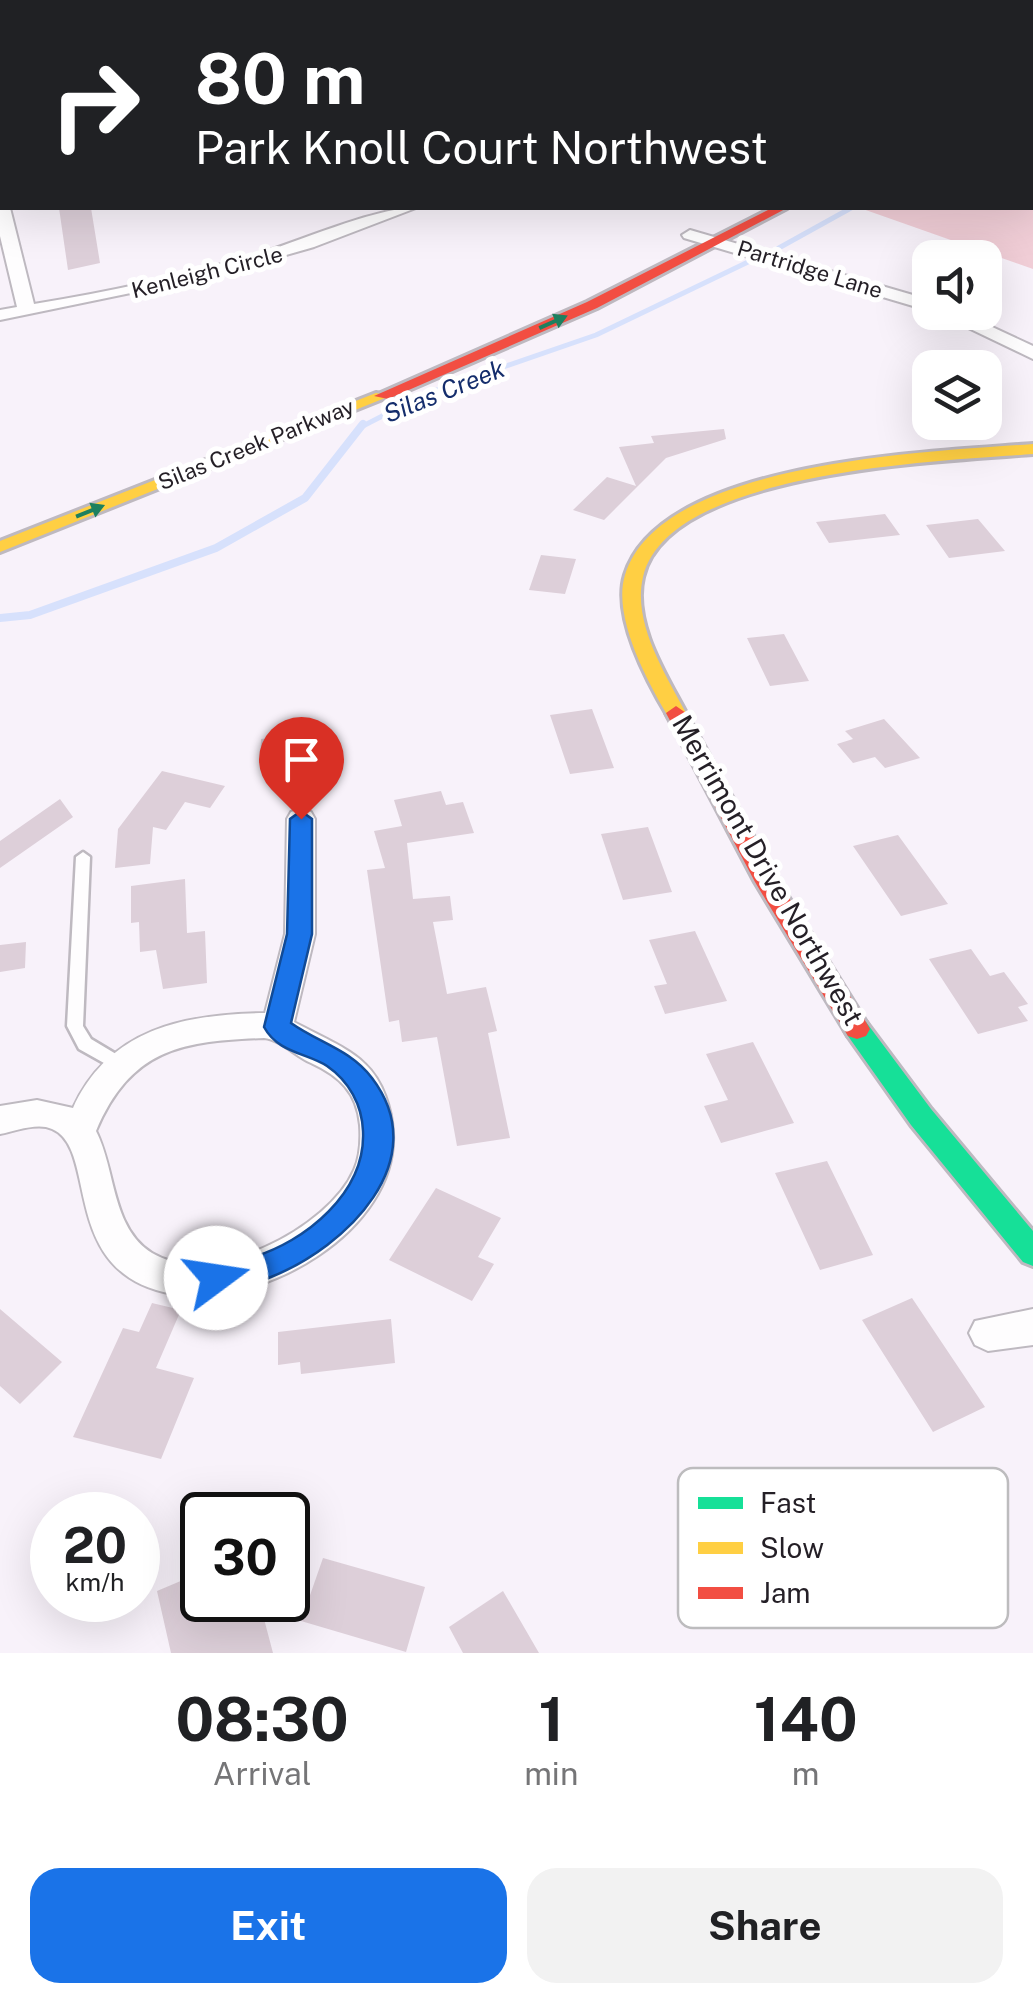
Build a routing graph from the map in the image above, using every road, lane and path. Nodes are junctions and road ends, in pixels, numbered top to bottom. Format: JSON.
{"nodes":[{"id":1,"x":2,"y":210,"type":"edge"},
{"id":2,"x":402,"y":210,"type":"edge"},
{"id":3,"x":736,"y":210,"type":"edge"},
{"id":4,"x":778,"y":210,"type":"edge"},
{"id":5,"x":690,"y":235,"type":"junction"},
{"id":6,"x":720,"y":243,"type":"junction"},
{"id":7,"x":602,"y":274,"type":"dead end"},
{"id":8,"x":912,"y":301,"type":"edge"},
{"id":9,"x":27,"y":310,"type":"junction"},
{"id":10,"x":0,"y":314,"type":"edge"},
{"id":11,"x":983,"y":330,"type":"edge"},
{"id":12,"x":1033,"y":353,"type":"edge"},
{"id":13,"x":1033,"y":449,"type":"edge"},
{"id":14,"x":0,"y":547,"type":"edge"},
{"id":15,"x":301,"y":819,"type":"dead end"},
{"id":16,"x":83,"y":857,"type":"dead end"},
{"id":17,"x":277,"y":1027,"type":"junction"},
{"id":18,"x":120,"y":1065,"type":"junction"},
{"id":19,"x":0,"y":1120,"type":"edge"},
{"id":20,"x":78,"y":1134,"type":"junction"},
{"id":21,"x":1033,"y":1253,"type":"edge"},
{"id":22,"x":1033,"y":1328,"type":"edge"},
{"id":23,"x":988,"y":1333,"type":"dead end"}],
"edges":[{"from":1,"to":9,"type":"street"},
{"from":2,"to":9,"type":"street","name":"Kenleigh Circle"},
{"from":3,"to":5,"type":"main road"},
{"from":4,"to":6,"type":"main road","name":"Silas Creek Parkway"},
{"from":5,"to":6,"type":"street","name":"Partridge Lane"},
{"from":5,"to":7,"type":"main road"},
{"from":6,"to":8,"type":"street","name":"Partridge Lane"},
{"from":14,"to":6,"type":"main road","name":"Silas Creek Parkway","one_way":true},
{"from":9,"to":10,"type":"street","name":"Kenleigh Circle"},
{"from":11,"to":12,"type":"street"},
{"from":13,"to":21,"type":"main road","name":"Merrimont Drive Northwest"},
{"from":15,"to":17,"type":"street"},
{"from":16,"to":18,"type":"lane"},
{"from":17,"to":18,"type":"street"},
{"from":17,"to":20,"type":"street"},
{"from":18,"to":20,"type":"street"},
{"from":19,"to":20,"type":"street"},
{"from":22,"to":23,"type":"street"}]}
